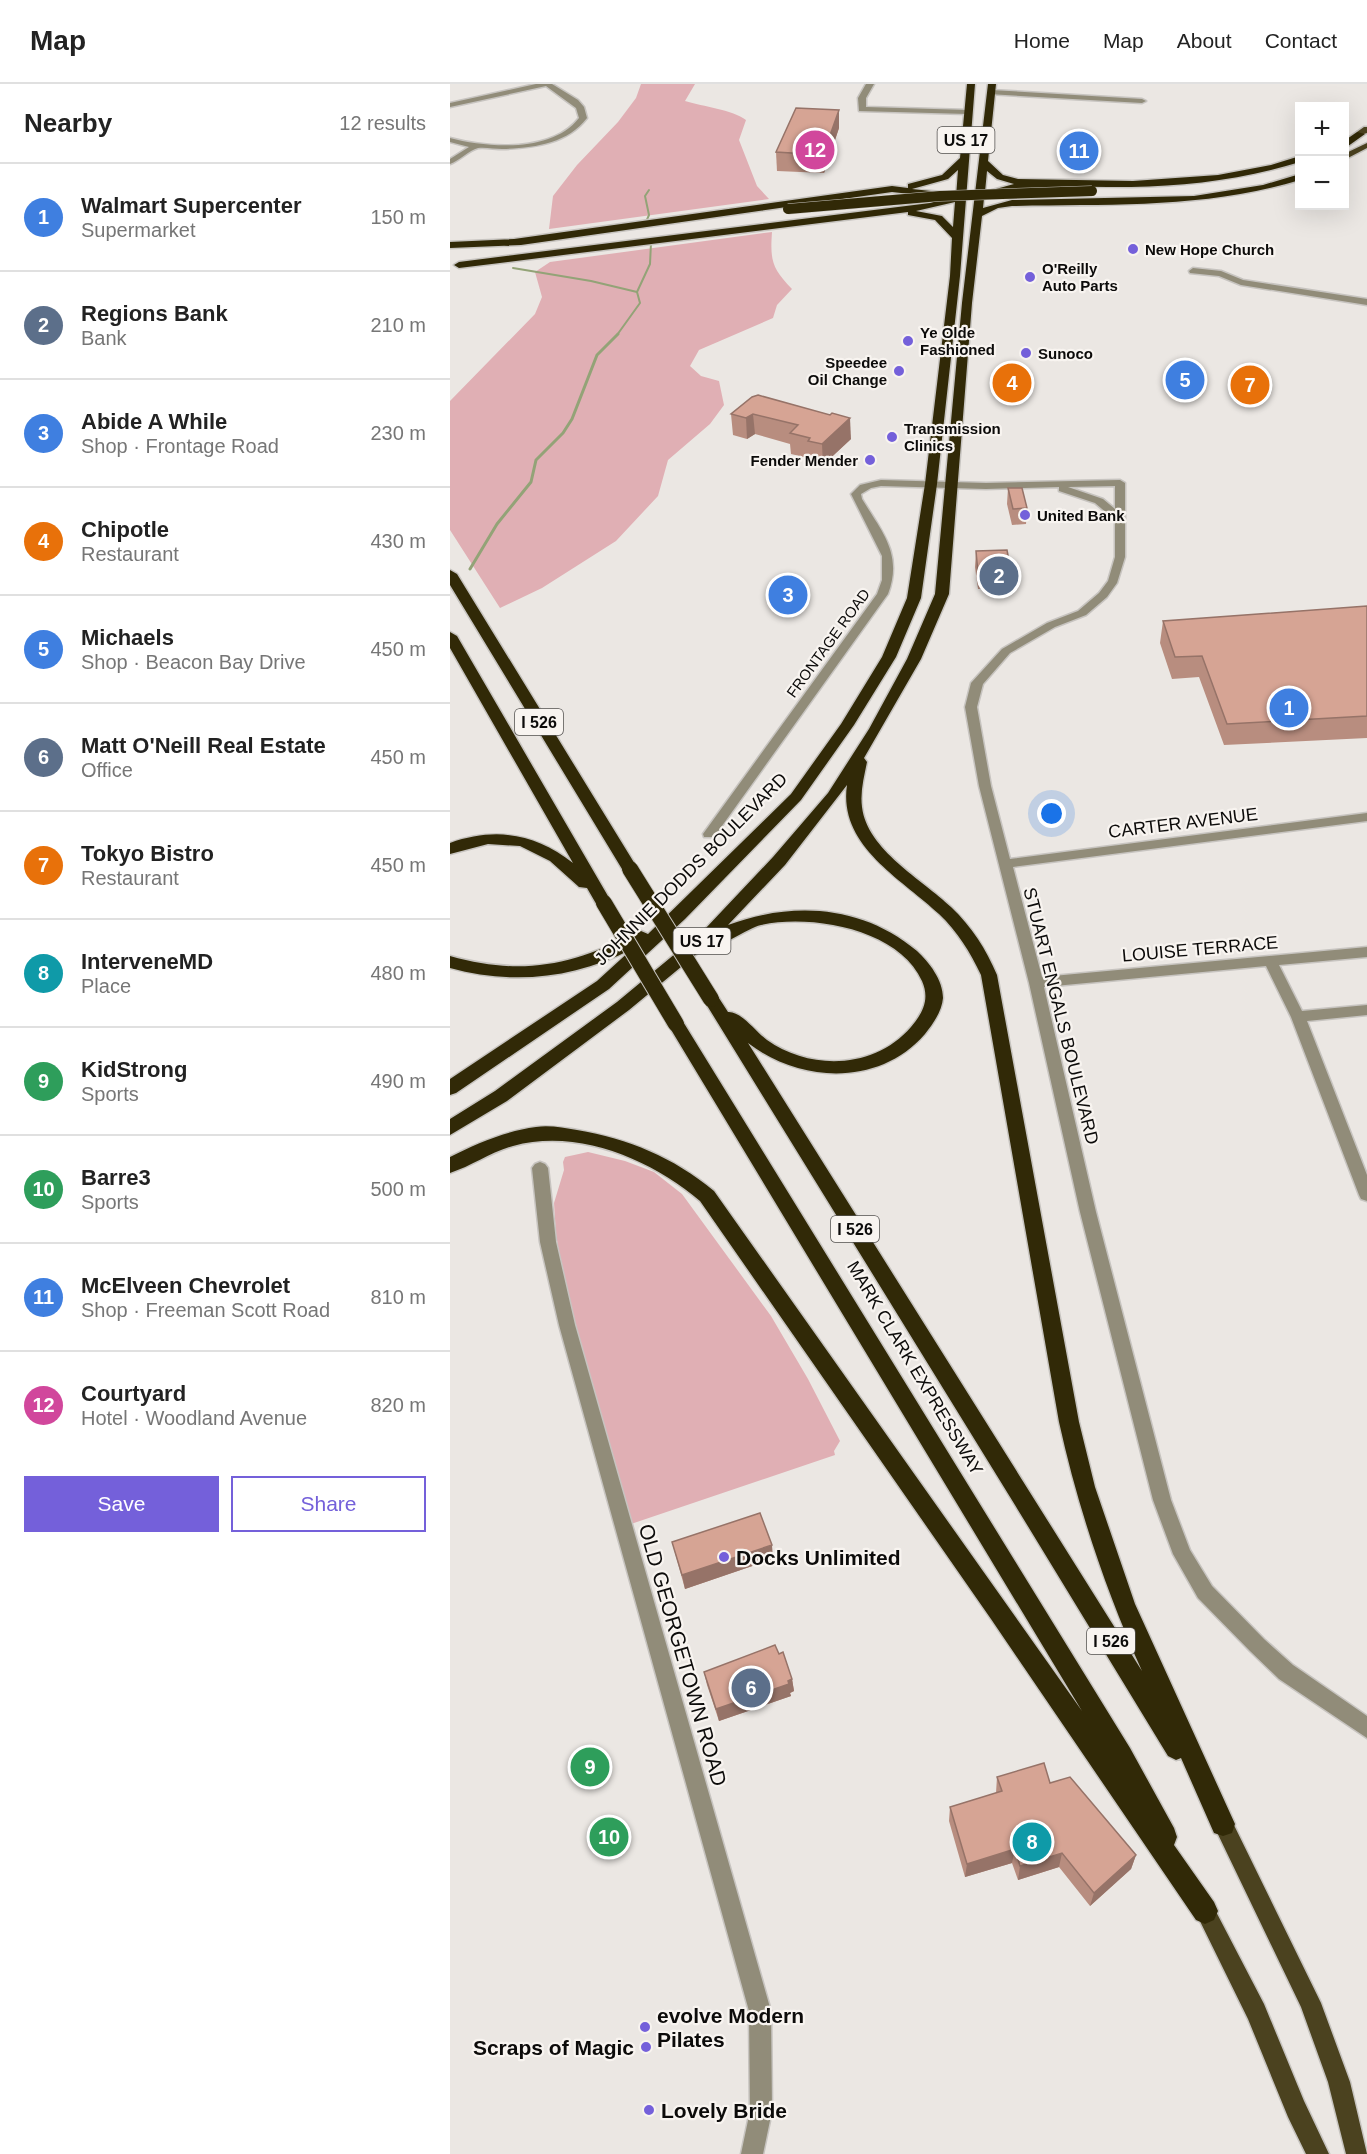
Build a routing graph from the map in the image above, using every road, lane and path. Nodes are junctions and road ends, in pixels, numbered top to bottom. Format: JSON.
{"nodes":[{"id":1,"x":546,"y":84,"type":"edge"},
{"id":2,"x":870,"y":84,"type":"edge"},
{"id":3,"x":971,"y":84,"type":"edge"},
{"id":4,"x":1067,"y":84,"type":"edge"},
{"id":5,"x":991,"y":88,"type":"edge"},
{"id":6,"x":1062,"y":96,"type":"junction"},
{"id":7,"x":1142,"y":101,"type":"dead end"},
{"id":8,"x":450,"y":105,"type":"edge"},
{"id":9,"x":968,"y":112,"type":"junction"},
{"id":10,"x":1364,"y":131,"type":"edge"},
{"id":11,"x":1349,"y":138,"type":"edge"},
{"id":12,"x":450,"y":140,"type":"edge"},
{"id":13,"x":1349,"y":142,"type":"edge"},
{"id":14,"x":1367,"y":144,"type":"edge"},
{"id":15,"x":474,"y":147,"type":"junction"},
{"id":16,"x":450,"y":153,"type":"edge"},
{"id":17,"x":461,"y":156,"type":"junction"},
{"id":18,"x":1347,"y":156,"type":"edge"},
{"id":19,"x":964,"y":159,"type":"junction"},
{"id":20,"x":1295,"y":160,"type":"edge"},
{"id":21,"x":450,"y":162,"type":"edge"},
{"id":22,"x":984,"y":162,"type":"junction"},
{"id":23,"x":1295,"y":169,"type":"edge"},
{"id":24,"x":1295,"y":177,"type":"edge"},
{"id":25,"x":1295,"y":177,"type":"edge"},
{"id":26,"x":1046,"y":184,"type":"junction"},
{"id":27,"x":892,"y":189,"type":"junction"},
{"id":28,"x":1092,"y":194,"type":"junction"},
{"id":29,"x":980,"y":196,"type":"junction"},
{"id":30,"x":961,"y":197,"type":"junction"},
{"id":31,"x":1025,"y":203,"type":"junction"},
{"id":32,"x":886,"y":211,"type":"junction"},
{"id":33,"x":790,"y":212,"type":"junction"},
{"id":34,"x":978,"y":214,"type":"junction"},
{"id":35,"x":957,"y":237,"type":"junction"},
{"id":36,"x":509,"y":243,"type":"junction"},
{"id":37,"x":450,"y":245,"type":"edge"},
{"id":38,"x":454,"y":265,"type":"edge"},
{"id":39,"x":1193,"y":271,"type":"dead end"},
{"id":40,"x":1367,"y":302,"type":"edge"},
{"id":41,"x":932,"y":484,"type":"junction"},
{"id":42,"x":952,"y":485,"type":"junction"},
{"id":43,"x":1042,"y":485,"type":"junction"},
{"id":44,"x":1120,"y":519,"type":"junction"},
{"id":45,"x":450,"y":573,"type":"edge"},
{"id":46,"x":450,"y":636,"type":"edge"},
{"id":47,"x":864,"y":747,"type":"junction"},
{"id":48,"x":1367,"y":817,"type":"edge"},
{"id":49,"x":709,"y":834,"type":"dead end"},
{"id":50,"x":450,"y":849,"type":"edge"},
{"id":51,"x":1004,"y":864,"type":"junction"},
{"id":52,"x":604,"y":903,"type":"junction"},
{"id":53,"x":679,"y":915,"type":"junction"},
{"id":54,"x":1367,"y":952,"type":"edge"},
{"id":55,"x":1270,"y":961,"type":"junction"},
{"id":56,"x":450,"y":962,"type":"edge"},
{"id":57,"x":1036,"y":983,"type":"junction"},
{"id":58,"x":711,"y":999,"type":"junction"},
{"id":59,"x":1367,"y":1010,"type":"edge"},
{"id":60,"x":1298,"y":1017,"type":"junction"},
{"id":61,"x":450,"y":1088,"type":"edge"},
{"id":62,"x":501,"y":1096,"type":"junction"},
{"id":63,"x":450,"y":1128,"type":"edge"},
{"id":64,"x":450,"y":1166,"type":"edge"},
{"id":65,"x":540,"y":1168,"type":"dead end"},
{"id":66,"x":1367,"y":1196,"type":"edge"},
{"id":67,"x":1367,"y":1728,"type":"edge"},
{"id":68,"x":1223,"y":1824,"type":"junction"},
{"id":69,"x":1205,"y":1911,"type":"junction"},
{"id":70,"x":752,"y":2154,"type":"edge"},
{"id":71,"x":1318,"y":2154,"type":"edge"},
{"id":72,"x":1357,"y":2154,"type":"edge"}],
"edges":[{"from":1,"to":8,"type":"street"},
{"from":1,"to":15,"type":"street"},
{"from":2,"to":9,"type":"street"},
{"from":3,"to":9,"type":"highway","number":"US 17"},
{"from":4,"to":6,"type":"street"},
{"from":5,"to":6,"type":"street"},
{"from":5,"to":22,"type":"highway","number":"US 17"},
{"from":6,"to":7,"type":"street"},
{"from":9,"to":19,"type":"highway","number":"US 17"},
{"from":10,"to":11,"type":"highway"},
{"from":10,"to":13,"type":"highway"},
{"from":12,"to":15,"type":"street"},
{"from":14,"to":18,"type":"main road"},
{"from":15,"to":17,"type":"street"},
{"from":16,"to":17,"type":"street"},
{"from":17,"to":21,"type":"street"},
{"from":19,"to":27,"type":"highway"},
{"from":19,"to":30,"type":"highway","number":"US 17"},
{"from":20,"to":26,"type":"highway"},
{"from":22,"to":26,"type":"highway"},
{"from":22,"to":29,"type":"highway","number":"US 17"},
{"from":23,"to":28,"type":"highway"},
{"from":24,"to":28,"type":"highway"},
{"from":25,"to":31,"type":"highway"},
{"from":26,"to":29,"type":"highway"},
{"from":27,"to":30,"type":"highway"},
{"from":27,"to":36,"type":"highway"},
{"from":28,"to":33,"type":"highway","bridge":true},
{"from":29,"to":30,"type":"highway"},
{"from":29,"to":31,"type":"highway"},
{"from":29,"to":34,"type":"highway","number":"US 17"},
{"from":30,"to":32,"type":"highway"},
{"from":30,"to":35,"type":"highway","number":"US 17"},
{"from":31,"to":34,"type":"highway"},
{"from":32,"to":35,"type":"highway"},
{"from":32,"to":38,"type":"highway"},
{"from":33,"to":36,"type":"highway"},
{"from":33,"to":38,"type":"highway"},
{"from":34,"to":42,"type":"highway","number":"US 17"},
{"from":35,"to":41,"type":"highway","number":"US 17"},
{"from":36,"to":37,"type":"highway"},
{"from":39,"to":40,"type":"street"},
{"from":41,"to":42,"type":"street","name":"STUART ENGALS BOULEVARD"},
{"from":41,"to":49,"type":"street","name":"FRONTAGE ROAD"},
{"from":41,"to":53,"type":"highway","name":"JOHNNIE DODDS BOULEVARD","number":"US 17"},
{"from":42,"to":43,"type":"street","name":"STUART ENGALS BOULEVARD"},
{"from":42,"to":47,"type":"highway","number":"US 17"},
{"from":43,"to":44,"type":"street"},
{"from":43,"to":44,"type":"street","name":"STUART ENGALS BOULEVARD"},
{"from":44,"to":51,"type":"street","name":"STUART ENGALS BOULEVARD"},
{"from":45,"to":58,"type":"highway","name":"MARK CLARK EXPRESSWAY","number":"I 526","bridge":true},
{"from":46,"to":52,"type":"highway","name":"MARK CLARK EXPRESSWAY","number":"I 526"},
{"from":47,"to":62,"type":"highway","number":"US 17"},
{"from":47,"to":68,"type":"highway"},
{"from":48,"to":51,"type":"street","name":"CARTER AVENUE"},
{"from":50,"to":52,"type":"highway"},
{"from":51,"to":57,"type":"street","name":"STUART ENGALS BOULEVARD"},
{"from":52,"to":69,"type":"highway","name":"MARK CLARK EXPRESSWAY","bridge":true},
{"from":53,"to":56,"type":"highway"},
{"from":53,"to":61,"type":"highway","name":"JOHNNIE DODDS BOULEVARD","number":"US 17"},
{"from":54,"to":55,"type":"street","name":"LOUISE TERRACE"},
{"from":55,"to":57,"type":"street","name":"LOUISE TERRACE"},
{"from":55,"to":60,"type":"street"},
{"from":57,"to":67,"type":"street","name":"STUART ENGALS BOULEVARD"},
{"from":58,"to":62,"type":"highway"},
{"from":58,"to":68,"type":"highway","name":"MARK CLARK EXPRESSWAY","number":"I 526"},
{"from":59,"to":60,"type":"street"},
{"from":60,"to":66,"type":"street"},
{"from":62,"to":63,"type":"highway","number":"US 17"},
{"from":64,"to":69,"type":"highway"},
{"from":65,"to":70,"type":"street","name":"OLD GEORGETOWN ROAD"},
{"from":68,"to":72,"type":"main road"},
{"from":69,"to":71,"type":"main road"}]}
